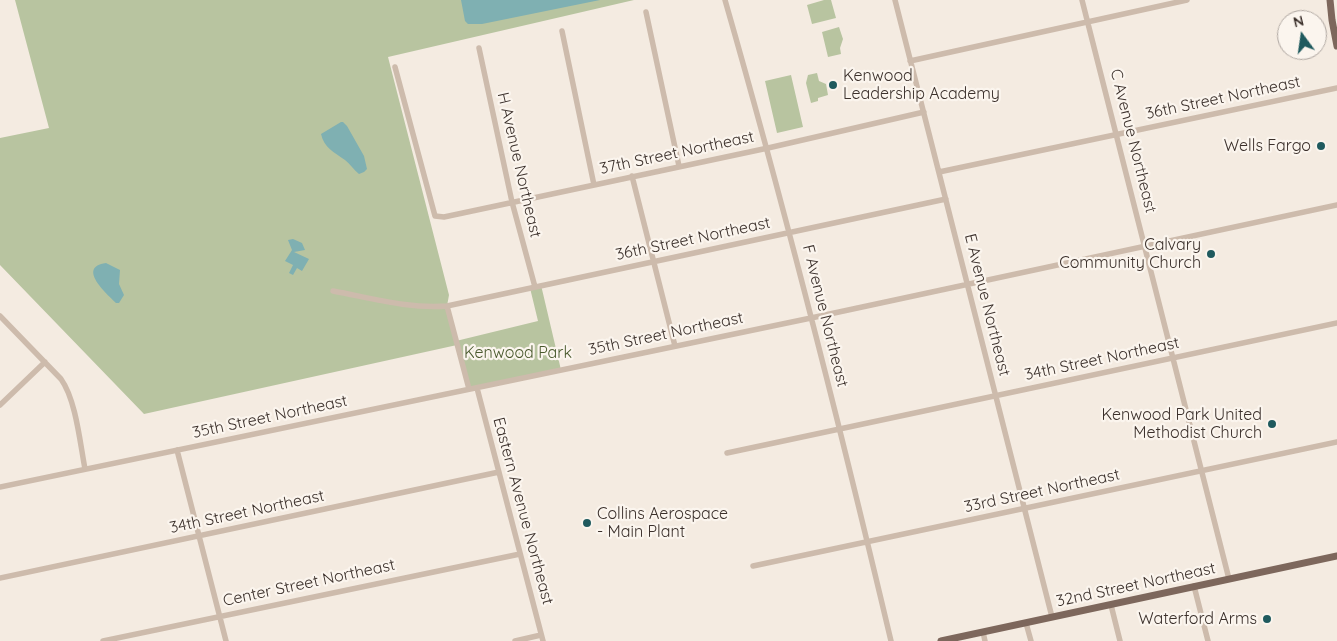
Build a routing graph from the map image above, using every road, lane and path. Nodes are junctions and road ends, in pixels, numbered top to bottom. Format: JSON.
{"nodes":[{"id":1,"x":725,"y":0,"type":"edge"},
{"id":2,"x":895,"y":0,"type":"edge"},
{"id":3,"x":1082,"y":0,"type":"edge"},
{"id":4,"x":1187,"y":0,"type":"edge"},
{"id":5,"x":1330,"y":0,"type":"edge"},
{"id":6,"x":646,"y":12,"type":"dead end"},
{"id":7,"x":1088,"y":22,"type":"junction"},
{"id":8,"x":562,"y":30,"type":"dead end"},
{"id":9,"x":1337,"y":46,"type":"edge"},
{"id":10,"x":479,"y":48,"type":"dead end"},
{"id":11,"x":910,"y":61,"type":"junction"},
{"id":12,"x":395,"y":67,"type":"dead end"},
{"id":13,"x":1337,"y":88,"type":"edge"},
{"id":14,"x":924,"y":112,"type":"junction"},
{"id":15,"x":1117,"y":135,"type":"junction"},
{"id":16,"x":768,"y":148,"type":"junction"},
{"id":17,"x":679,"y":166,"type":"junction"},
{"id":18,"x":939,"y":172,"type":"junction"},
{"id":19,"x":632,"y":176,"type":"junction"},
{"id":20,"x":594,"y":185,"type":"junction"},
{"id":21,"x":946,"y":199,"type":"junction"},
{"id":22,"x":512,"y":202,"type":"junction"},
{"id":23,"x":1337,"y":205,"type":"edge"},
{"id":24,"x":790,"y":233,"type":"junction"},
{"id":25,"x":1146,"y":246,"type":"junction"},
{"id":26,"x":654,"y":261,"type":"junction"},
{"id":27,"x":967,"y":284,"type":"junction"},
{"id":28,"x":534,"y":286,"type":"junction"},
{"id":29,"x":333,"y":291,"type":"dead end"},
{"id":30,"x":447,"y":306,"type":"junction"},
{"id":31,"x":0,"y":316,"type":"edge"},
{"id":32,"x":811,"y":318,"type":"junction"},
{"id":33,"x":1337,"y":323,"type":"edge"},
{"id":34,"x":675,"y":346,"type":"junction"},
{"id":35,"x":1173,"y":357,"type":"junction"},
{"id":36,"x":45,"y":362,"type":"junction"},
{"id":37,"x":477,"y":388,"type":"junction"},
{"id":38,"x":469,"y":390,"type":"junction"},
{"id":39,"x":996,"y":396,"type":"junction"},
{"id":40,"x":0,"y":404,"type":"edge"},
{"id":41,"x":839,"y":429,"type":"junction"},
{"id":42,"x":1337,"y":442,"type":"edge"},
{"id":43,"x":177,"y":450,"type":"junction"},
{"id":44,"x":727,"y":452,"type":"dead end"},
{"id":45,"x":85,"y":469,"type":"junction"},
{"id":46,"x":1202,"y":471,"type":"junction"},
{"id":47,"x":499,"y":472,"type":"junction"},
{"id":48,"x":0,"y":487,"type":"edge"},
{"id":49,"x":1024,"y":509,"type":"junction"},
{"id":50,"x":200,"y":536,"type":"junction"},
{"id":51,"x":868,"y":542,"type":"junction"},
{"id":52,"x":520,"y":554,"type":"junction"},
{"id":53,"x":1337,"y":556,"type":"edge"},
{"id":54,"x":753,"y":566,"type":"dead end"},
{"id":55,"x":0,"y":578,"type":"edge"},
{"id":56,"x":1229,"y":579,"type":"junction"},
{"id":57,"x":1194,"y":586,"type":"junction"},
{"id":58,"x":1110,"y":604,"type":"junction"},
{"id":59,"x":219,"y":616,"type":"junction"},
{"id":60,"x":1052,"y":617,"type":"junction"},
{"id":61,"x":1026,"y":623,"type":"junction"},
{"id":62,"x":983,"y":632,"type":"junction"},
{"id":63,"x":542,"y":638,"type":"edge"},
{"id":64,"x":103,"y":641,"type":"edge"},
{"id":65,"x":226,"y":641,"type":"edge"},
{"id":66,"x":515,"y":641,"type":"edge"},
{"id":67,"x":891,"y":641,"type":"edge"},
{"id":68,"x":941,"y":641,"type":"edge"},
{"id":69,"x":985,"y":641,"type":"edge"},
{"id":70,"x":1031,"y":641,"type":"edge"},
{"id":71,"x":1120,"y":641,"type":"edge"},
{"id":72,"x":1208,"y":641,"type":"edge"}],
"edges":[{"from":1,"to":16,"type":"street","name":"F Avenue Northeast"},
{"from":2,"to":11,"type":"street","name":"E Avenue Northeast"},
{"from":3,"to":7,"type":"street","name":"C Avenue Northeast"},
{"from":4,"to":7,"type":"street"},
{"from":5,"to":9,"type":"main road"},
{"from":6,"to":17,"type":"street"},
{"from":7,"to":11,"type":"street"},
{"from":7,"to":15,"type":"street","name":"C Avenue Northeast"},
{"from":8,"to":20,"type":"street"},
{"from":10,"to":22,"type":"street","name":"H Avenue Northeast"},
{"from":11,"to":14,"type":"street","name":"E Avenue Northeast"},
{"from":12,"to":22,"type":"street","name":"37th Street Northeast"},
{"from":13,"to":15,"type":"street","name":"36th Street Northeast"},
{"from":14,"to":16,"type":"street","name":"37th Street Northeast"},
{"from":14,"to":18,"type":"street","name":"E Avenue Northeast"},
{"from":15,"to":18,"type":"street","name":"36th Street Northeast"},
{"from":15,"to":25,"type":"street","name":"C Avenue Northeast"},
{"from":16,"to":17,"type":"street","name":"37th Street Northeast"},
{"from":16,"to":24,"type":"street","name":"F Avenue Northeast"},
{"from":17,"to":19,"type":"street","name":"37th Street Northeast"},
{"from":18,"to":21,"type":"street","name":"E Avenue Northeast"},
{"from":19,"to":20,"type":"street","name":"37th Street Northeast"},
{"from":19,"to":26,"type":"street"},
{"from":20,"to":22,"type":"street","name":"37th Street Northeast"},
{"from":21,"to":24,"type":"street","name":"36th Street Northeast"},
{"from":21,"to":27,"type":"street","name":"E Avenue Northeast"},
{"from":22,"to":28,"type":"street","name":"H Avenue Northeast"},
{"from":23,"to":25,"type":"street","name":"35th Street Northeast"},
{"from":24,"to":26,"type":"street","name":"36th Street Northeast"},
{"from":24,"to":32,"type":"street","name":"F Avenue Northeast"},
{"from":25,"to":27,"type":"street","name":"35th Street Northeast"},
{"from":25,"to":35,"type":"street","name":"C Avenue Northeast"},
{"from":26,"to":28,"type":"street","name":"36th Street Northeast"},
{"from":26,"to":34,"type":"street"},
{"from":27,"to":32,"type":"street","name":"35th Street Northeast"},
{"from":27,"to":39,"type":"street","name":"E Avenue Northeast"},
{"from":28,"to":30,"type":"street","name":"36th Street Northeast"},
{"from":29,"to":30,"type":"street","name":"36th Street Northeast"},
{"from":30,"to":38,"type":"street"},
{"from":31,"to":36,"type":"street"},
{"from":32,"to":34,"type":"street","name":"35th Street Northeast"},
{"from":32,"to":41,"type":"street","name":"F Avenue Northeast"},
{"from":33,"to":35,"type":"street","name":"34th Street Northeast"},
{"from":34,"to":37,"type":"street","name":"35th Street Northeast"},
{"from":35,"to":39,"type":"street","name":"34th Street Northeast"},
{"from":35,"to":46,"type":"street","name":"C Avenue Northeast"},
{"from":36,"to":40,"type":"street"},
{"from":36,"to":45,"type":"street"},
{"from":37,"to":38,"type":"street","name":"35th Street Northeast"},
{"from":37,"to":47,"type":"street","name":"Eastern Avenue Northeast"},
{"from":38,"to":43,"type":"street","name":"35th Street Northeast"},
{"from":39,"to":41,"type":"street","name":"34th Street Northeast"},
{"from":39,"to":49,"type":"street","name":"E Avenue Northeast"},
{"from":41,"to":44,"type":"street","name":"34th Street Northeast"},
{"from":41,"to":51,"type":"street","name":"F Avenue Northeast"},
{"from":42,"to":46,"type":"street","name":"33rd Street Northeast"},
{"from":43,"to":45,"type":"street","name":"35th Street Northeast"},
{"from":43,"to":50,"type":"street"},
{"from":45,"to":48,"type":"street","name":"35th Street Northeast"},
{"from":46,"to":49,"type":"street","name":"33rd Street Northeast"},
{"from":46,"to":56,"type":"street","name":"C Avenue Northeast"},
{"from":47,"to":50,"type":"street","name":"34th Street Northeast"},
{"from":47,"to":52,"type":"street","name":"Eastern Avenue Northeast"},
{"from":49,"to":51,"type":"street","name":"33rd Street Northeast"},
{"from":49,"to":60,"type":"street","name":"E Avenue Northeast"},
{"from":50,"to":55,"type":"street","name":"34th Street Northeast"},
{"from":50,"to":59,"type":"street"},
{"from":51,"to":54,"type":"street","name":"33rd Street Northeast"},
{"from":51,"to":67,"type":"street","name":"F Avenue Northeast"},
{"from":52,"to":59,"type":"street","name":"Center Street Northeast"},
{"from":52,"to":63,"type":"street","name":"Eastern Avenue Northeast"},
{"from":53,"to":56,"type":"main road","name":"32nd Street Northeast"},
{"from":56,"to":57,"type":"main road","name":"32nd Street Northeast"},
{"from":57,"to":58,"type":"main road","name":"32nd Street Northeast"},
{"from":57,"to":72,"type":"street"},
{"from":58,"to":60,"type":"main road","name":"32nd Street Northeast"},
{"from":58,"to":71,"type":"street"},
{"from":59,"to":64,"type":"street","name":"Center Street Northeast"},
{"from":59,"to":65,"type":"street"},
{"from":60,"to":61,"type":"main road","name":"32nd Street Northeast"},
{"from":61,"to":62,"type":"main road","name":"32nd Street Northeast"},
{"from":61,"to":70,"type":"street"},
{"from":62,"to":68,"type":"main road","name":"32nd Street Northeast"},
{"from":62,"to":69,"type":"street"},
{"from":63,"to":66,"type":"street"}]}
